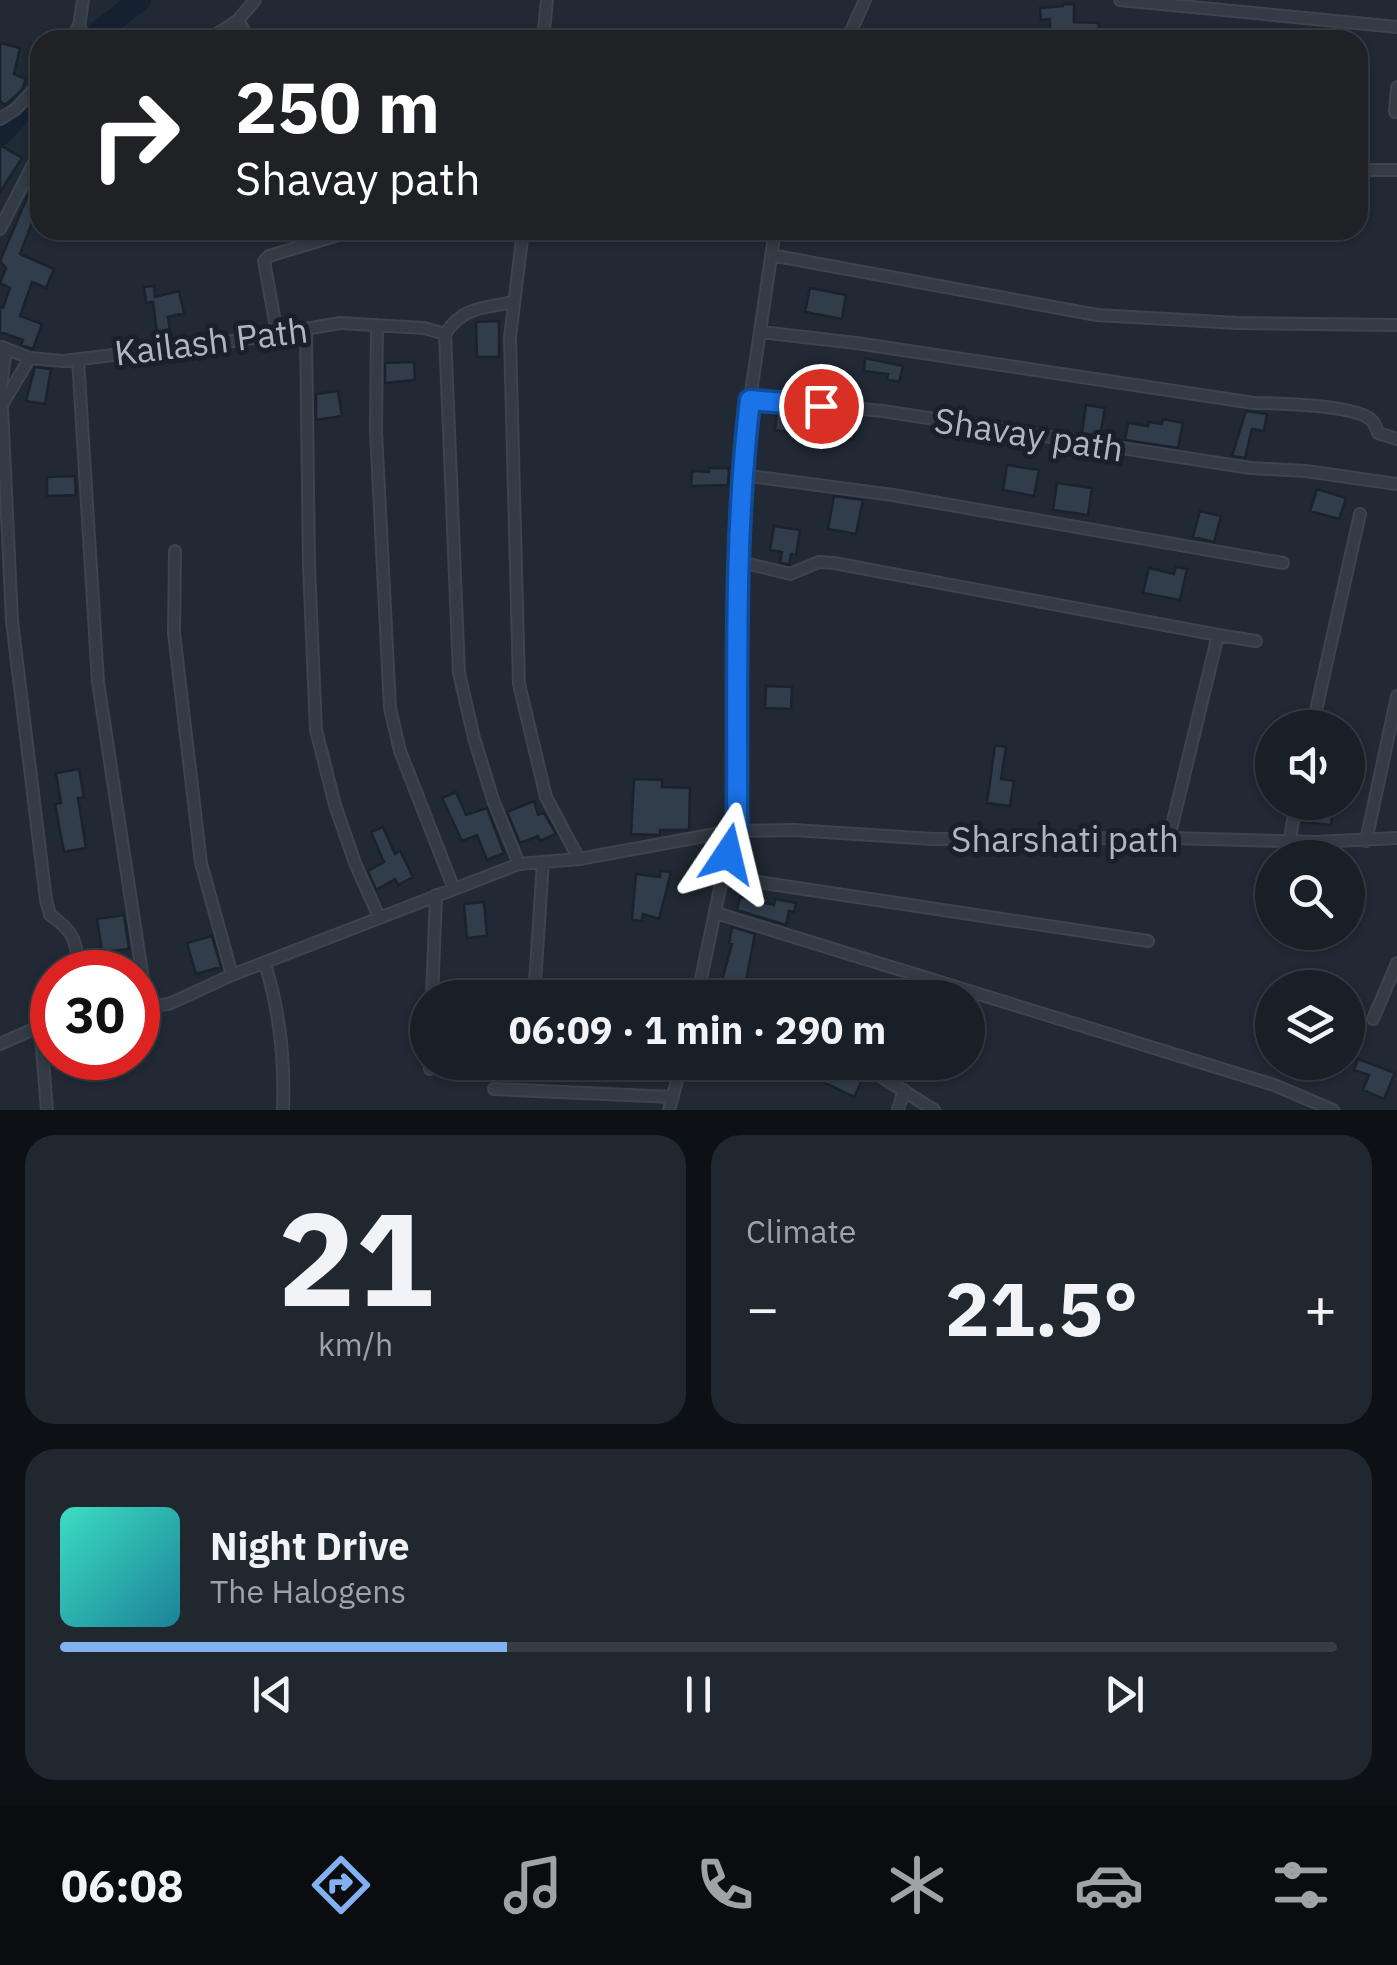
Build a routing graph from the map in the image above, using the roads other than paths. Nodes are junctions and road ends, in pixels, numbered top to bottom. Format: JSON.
{"nodes":[{"id":1,"x":83,"y":0,"type":"edge"},
{"id":2,"x":256,"y":0,"type":"edge"},
{"id":3,"x":547,"y":0,"type":"edge"},
{"id":4,"x":865,"y":0,"type":"edge"},
{"id":5,"x":1120,"y":0,"type":"edge"},
{"id":6,"x":238,"y":20,"type":"junction"},
{"id":7,"x":79,"y":26,"type":"junction"},
{"id":8,"x":1397,"y":27,"type":"edge"},
{"id":9,"x":76,"y":30,"type":"edge"},
{"id":10,"x":80,"y":30,"type":"edge"},
{"id":11,"x":223,"y":30,"type":"edge"},
{"id":12,"x":244,"y":30,"type":"edge"},
{"id":13,"x":545,"y":30,"type":"edge"},
{"id":14,"x":851,"y":30,"type":"edge"},
{"id":15,"x":1397,"y":87,"type":"edge"},
{"id":16,"x":30,"y":95,"type":"edge"},
{"id":17,"x":1395,"y":112,"type":"edge"},
{"id":18,"x":0,"y":119,"type":"edge"},
{"id":19,"x":30,"y":170,"type":"edge"},
{"id":20,"x":1368,"y":170,"type":"edge"},
{"id":21,"x":1397,"y":170,"type":"edge"},
{"id":22,"x":0,"y":229,"type":"edge"},
{"id":23,"x":315,"y":240,"type":"edge"},
{"id":24,"x":325,"y":240,"type":"edge"},
{"id":25,"x":522,"y":240,"type":"edge"},
{"id":26,"x":773,"y":240,"type":"edge"},
{"id":27,"x":316,"y":243,"type":"junction"},
{"id":28,"x":771,"y":255,"type":"junction"},
{"id":29,"x":513,"y":302,"type":"junction"},
{"id":30,"x":378,"y":325,"type":"junction"},
{"id":31,"x":1397,"y":325,"type":"edge"},
{"id":32,"x":306,"y":329,"type":"junction"},
{"id":33,"x":761,"y":332,"type":"junction"},
{"id":34,"x":277,"y":333,"type":"junction"},
{"id":35,"x":445,"y":334,"type":"junction"},
{"id":36,"x":3,"y":348,"type":"edge"},
{"id":37,"x":30,"y":358,"type":"junction"},
{"id":38,"x":78,"y":359,"type":"junction"},
{"id":39,"x":750,"y":400,"type":"junction"},
{"id":40,"x":2,"y":404,"type":"edge"},
{"id":41,"x":1397,"y":439,"type":"edge"},
{"id":42,"x":742,"y":476,"type":"junction"},
{"id":43,"x":1397,"y":484,"type":"edge"},
{"id":44,"x":1360,"y":514,"type":"dead end"},
{"id":45,"x":175,"y":551,"type":"dead end"},
{"id":46,"x":738,"y":561,"type":"junction"},
{"id":47,"x":1283,"y":564,"type":"dead end"},
{"id":48,"x":1218,"y":635,"type":"junction"},
{"id":49,"x":1256,"y":642,"type":"dead end"},
{"id":50,"x":1397,"y":696,"type":"edge"},
{"id":51,"x":1316,"y":710,"type":"edge"},
{"id":52,"x":1293,"y":820,"type":"edge"},
{"id":53,"x":732,"y":831,"type":"junction"},
{"id":54,"x":1169,"y":838,"type":"junction"},
{"id":55,"x":1397,"y":838,"type":"edge"},
{"id":56,"x":1290,"y":839,"type":"junction"},
{"id":57,"x":1366,"y":841,"type":"junction"},
{"id":58,"x":579,"y":859,"type":"junction"},
{"id":59,"x":543,"y":862,"type":"junction"},
{"id":60,"x":519,"y":864,"type":"junction"},
{"id":61,"x":724,"y":877,"type":"junction"},
{"id":62,"x":454,"y":889,"type":"junction"},
{"id":63,"x":436,"y":895,"type":"junction"},
{"id":64,"x":716,"y":913,"type":"junction"},
{"id":65,"x":378,"y":917,"type":"junction"},
{"id":66,"x":1148,"y":941,"type":"dead end"},
{"id":67,"x":75,"y":950,"type":"edge"},
{"id":68,"x":134,"y":950,"type":"edge"},
{"id":69,"x":1397,"y":963,"type":"edge"},
{"id":70,"x":264,"y":964,"type":"junction"},
{"id":71,"x":232,"y":975,"type":"junction"},
{"id":72,"x":433,"y":980,"type":"edge"},
{"id":73,"x":535,"y":980,"type":"edge"},
{"id":74,"x":701,"y":980,"type":"edge"},
{"id":75,"x":160,"y":1005,"type":"edge"},
{"id":76,"x":1373,"y":1019,"type":"dead end"},
{"id":77,"x":30,"y":1030,"type":"edge"},
{"id":78,"x":0,"y":1044,"type":"edge"},
{"id":79,"x":47,"y":1080,"type":"edge"},
{"id":80,"x":678,"y":1080,"type":"edge"},
{"id":81,"x":888,"y":1080,"type":"edge"},
{"id":82,"x":494,"y":1089,"type":"dead end"},
{"id":83,"x":904,"y":1090,"type":"junction"},
{"id":84,"x":674,"y":1097,"type":"junction"},
{"id":85,"x":47,"y":1110,"type":"edge"},
{"id":86,"x":283,"y":1110,"type":"edge"},
{"id":87,"x":669,"y":1110,"type":"edge"},
{"id":88,"x":898,"y":1110,"type":"edge"},
{"id":89,"x":934,"y":1110,"type":"edge"},
{"id":90,"x":1333,"y":1110,"type":"edge"}],
"edges":[{"from":1,"to":7,"type":"street"},
{"from":2,"to":6,"type":"street"},
{"from":3,"to":13,"type":"street"},
{"from":4,"to":14,"type":"street"},
{"from":5,"to":8,"type":"street"},
{"from":6,"to":11,"type":"street"},
{"from":6,"to":12,"type":"street"},
{"from":7,"to":9,"type":"street"},
{"from":7,"to":10,"type":"street"},
{"from":15,"to":17,"type":"street"},
{"from":16,"to":18,"type":"street"},
{"from":19,"to":22,"type":"street"},
{"from":20,"to":21,"type":"street"},
{"from":23,"to":27,"type":"street"},
{"from":24,"to":27,"type":"street"},
{"from":25,"to":29,"type":"street"},
{"from":26,"to":28,"type":"street"},
{"from":27,"to":34,"type":"street"},
{"from":28,"to":31,"type":"street"},
{"from":28,"to":33,"type":"street"},
{"from":29,"to":35,"type":"street"},
{"from":29,"to":58,"type":"street"},
{"from":30,"to":32,"type":"street","name":"Kailash Path"},
{"from":30,"to":35,"type":"street","name":"Kailash Path"},
{"from":30,"to":62,"type":"street"},
{"from":32,"to":34,"type":"street","name":"Kailash Path"},
{"from":32,"to":65,"type":"street"},
{"from":33,"to":39,"type":"street"},
{"from":33,"to":41,"type":"street"},
{"from":34,"to":38,"type":"street","name":"Kailash Path"},
{"from":35,"to":60,"type":"street"},
{"from":36,"to":37,"type":"street","name":"Kailash Path"},
{"from":36,"to":40,"type":"street"},
{"from":37,"to":38,"type":"street","name":"Kailash Path"},
{"from":37,"to":40,"type":"street"},
{"from":38,"to":68,"type":"street"},
{"from":39,"to":42,"type":"street"},
{"from":39,"to":43,"type":"street","name":"Shavay path"},
{"from":40,"to":67,"type":"street"},
{"from":42,"to":46,"type":"street"},
{"from":42,"to":47,"type":"street"},
{"from":44,"to":51,"type":"street"},
{"from":45,"to":71,"type":"street"},
{"from":46,"to":48,"type":"street"},
{"from":46,"to":53,"type":"street"},
{"from":48,"to":49,"type":"street"},
{"from":48,"to":54,"type":"street"},
{"from":50,"to":57,"type":"street"},
{"from":52,"to":56,"type":"street"},
{"from":53,"to":54,"type":"street","name":"Sharshati path"},
{"from":53,"to":58,"type":"street","name":"Sharshati path"},
{"from":53,"to":61,"type":"street"},
{"from":54,"to":56,"type":"street","name":"Sharshati path"},
{"from":55,"to":57,"type":"street","name":"Sharshati path"},
{"from":56,"to":57,"type":"street","name":"Sharshati path"},
{"from":58,"to":59,"type":"street","name":"Sharshati path"},
{"from":59,"to":60,"type":"street","name":"Sharshati path"},
{"from":59,"to":73,"type":"street"},
{"from":60,"to":62,"type":"street","name":"Sharshati path"},
{"from":61,"to":64,"type":"street"},
{"from":61,"to":66,"type":"street"},
{"from":62,"to":63,"type":"street","name":"Sharshati path"},
{"from":63,"to":65,"type":"street","name":"Sharshati path"},
{"from":63,"to":72,"type":"street"},
{"from":64,"to":74,"type":"street"},
{"from":64,"to":90,"type":"street"},
{"from":65,"to":70,"type":"street","name":"Sharshati path"},
{"from":69,"to":76,"type":"street"},
{"from":70,"to":71,"type":"street","name":"Sharshati path"},
{"from":70,"to":86,"type":"street"},
{"from":71,"to":75,"type":"street","name":"Sharshati path"},
{"from":77,"to":78,"type":"street"},
{"from":79,"to":85,"type":"street"},
{"from":80,"to":84,"type":"street"},
{"from":81,"to":83,"type":"street"},
{"from":82,"to":84,"type":"street"},
{"from":83,"to":88,"type":"street"},
{"from":83,"to":89,"type":"street"},
{"from":84,"to":87,"type":"street"}]}
